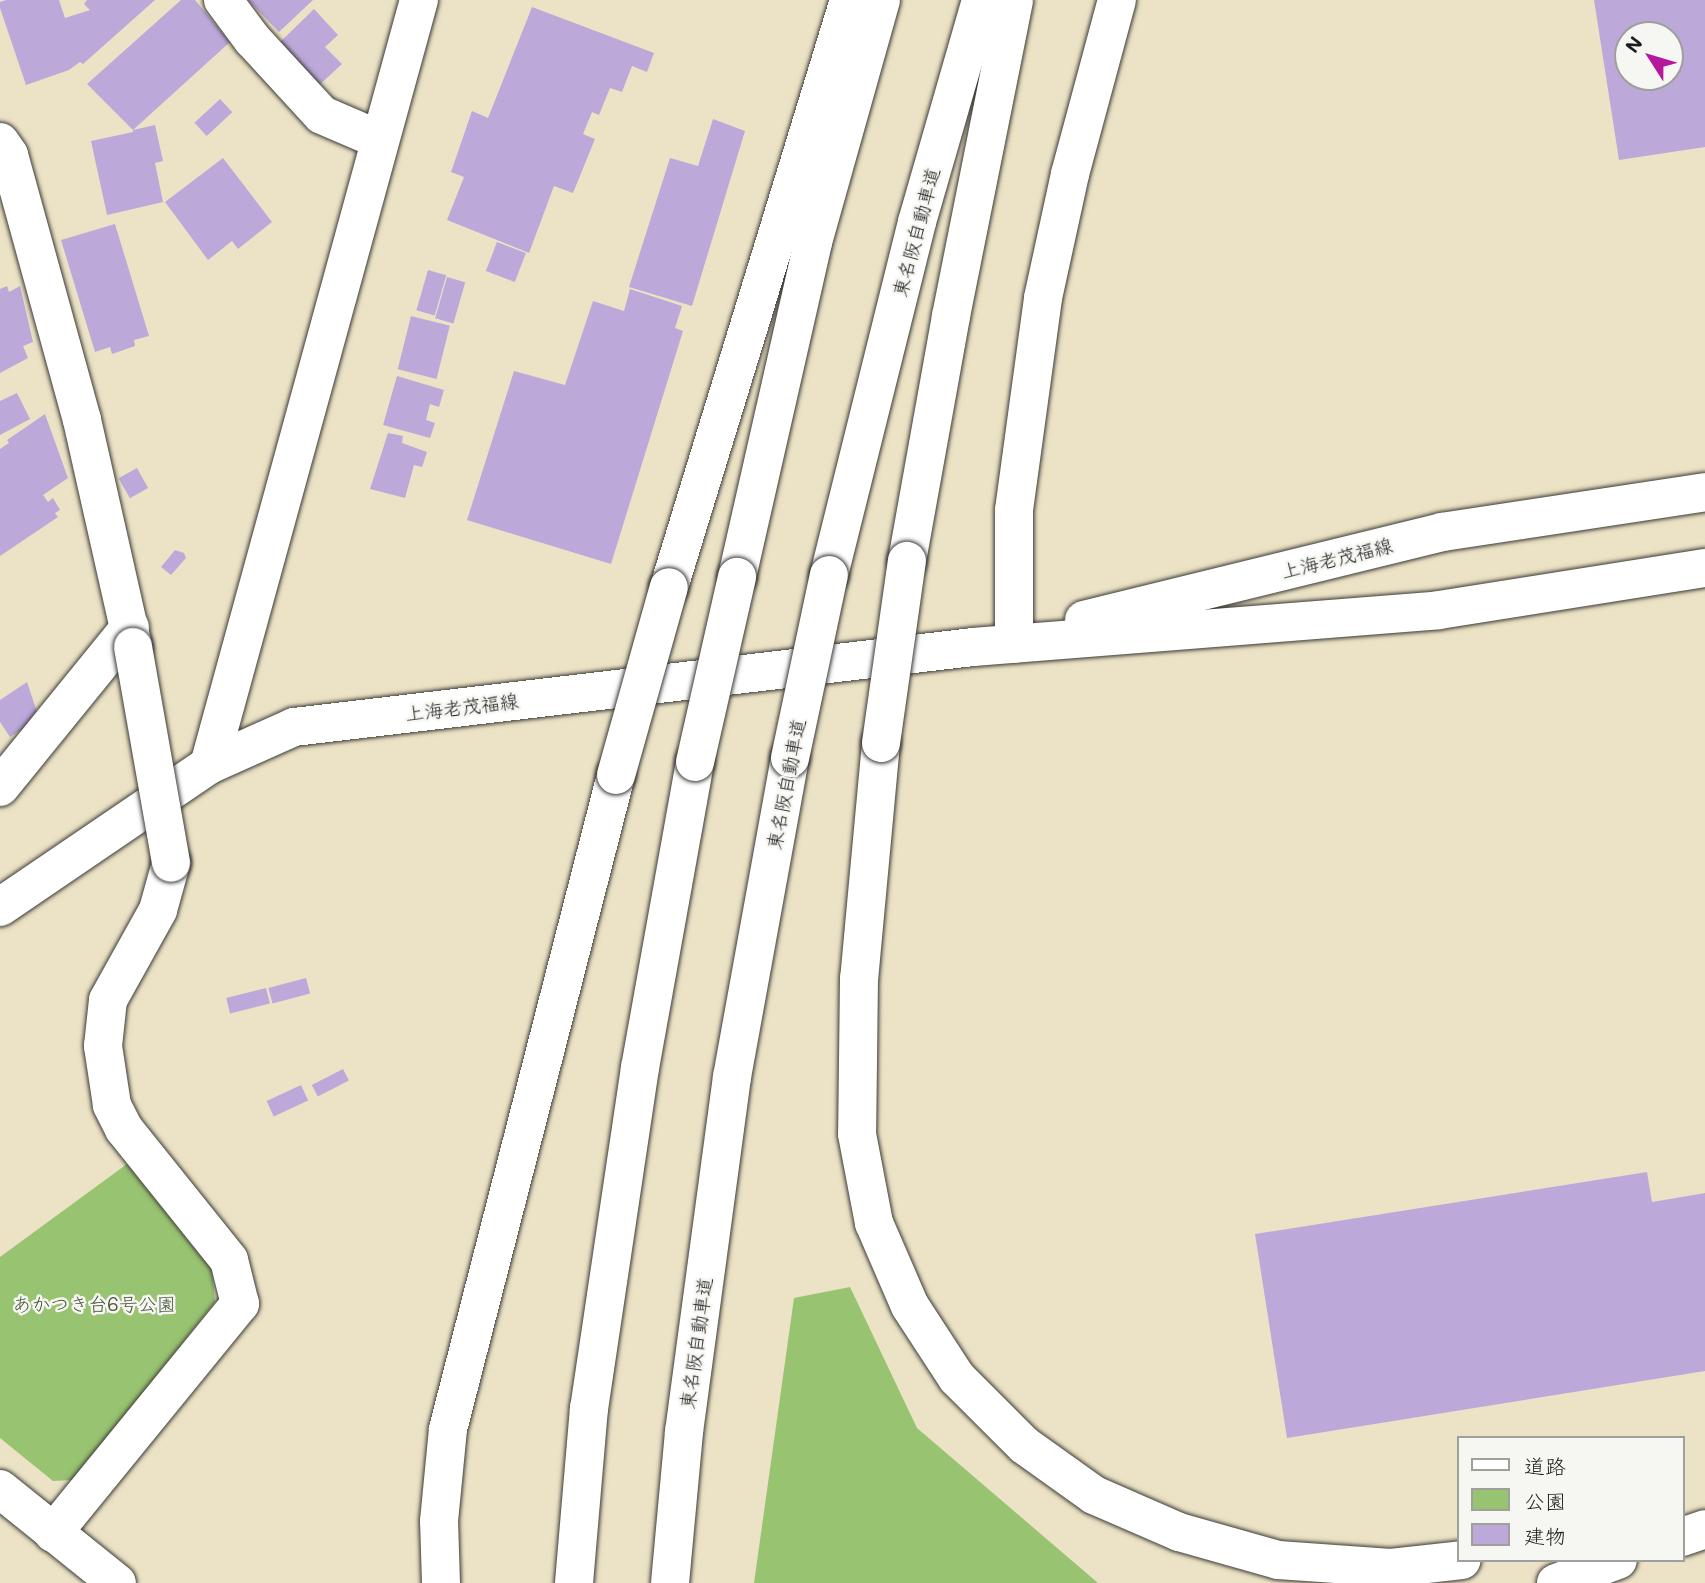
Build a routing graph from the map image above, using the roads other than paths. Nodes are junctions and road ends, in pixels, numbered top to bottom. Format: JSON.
{"nodes":[{"id":1,"x":223,"y":0,"type":"edge"},
{"id":2,"x":419,"y":0,"type":"edge"},
{"id":3,"x":849,"y":0,"type":"edge"},
{"id":4,"x":881,"y":0,"type":"edge"},
{"id":5,"x":981,"y":0,"type":"edge"},
{"id":6,"x":1014,"y":0,"type":"edge"},
{"id":7,"x":1117,"y":0,"type":"edge"},
{"id":8,"x":380,"y":140,"type":"junction"},
{"id":9,"x":0,"y":142,"type":"edge"},
{"id":10,"x":1705,"y":492,"type":"edge"},
{"id":11,"x":1705,"y":568,"type":"edge"},
{"id":12,"x":132,"y":637,"type":"junction"},
{"id":13,"x":1015,"y":640,"type":"junction"},
{"id":14,"x":209,"y":765,"type":"junction"},
{"id":15,"x":0,"y":787,"type":"edge"},
{"id":16,"x":0,"y":907,"type":"edge"},
{"id":17,"x":0,"y":1489,"type":"edge"},
{"id":18,"x":1705,"y":1517,"type":"edge"},
{"id":19,"x":1684,"y":1521,"type":"edge"},
{"id":20,"x":1705,"y":1529,"type":"edge"},
{"id":21,"x":53,"y":1533,"type":"junction"},
{"id":22,"x":1684,"y":1536,"type":"edge"},
{"id":23,"x":1456,"y":1561,"type":"edge"},
{"id":24,"x":1613,"y":1562,"type":"edge"},
{"id":25,"x":117,"y":1583,"type":"edge"},
{"id":26,"x":441,"y":1583,"type":"edge"},
{"id":27,"x":574,"y":1583,"type":"edge"},
{"id":28,"x":670,"y":1583,"type":"edge"},
{"id":29,"x":1556,"y":1583,"type":"edge"}],
"edges":[{"from":1,"to":8,"type":"main road"},
{"from":2,"to":8,"type":"main road"},
{"from":3,"to":26,"type":"main road","bridge":true},
{"from":4,"to":27,"type":"main road","bridge":true},
{"from":5,"to":28,"type":"main road","name":"東名阪自動車道","bridge":true},
{"from":6,"to":23,"type":"main road","bridge":true},
{"from":7,"to":13,"type":"main road"},
{"from":8,"to":14,"type":"main road"},
{"from":9,"to":12,"type":"main road"},
{"from":10,"to":13,"type":"main road","name":"上海老茂福線"},
{"from":11,"to":13,"type":"main road","name":"上海老茂福線"},
{"from":12,"to":15,"type":"main road"},
{"from":12,"to":21,"type":"main road","bridge":true},
{"from":13,"to":14,"type":"main road","name":"上海老茂福線"},
{"from":14,"to":16,"type":"main road","name":"上海老茂福線"},
{"from":17,"to":21,"type":"main road"},
{"from":18,"to":19,"type":"main road"},
{"from":20,"to":22,"type":"main road"},
{"from":21,"to":25,"type":"main road"},
{"from":24,"to":29,"type":"main road"}]}
